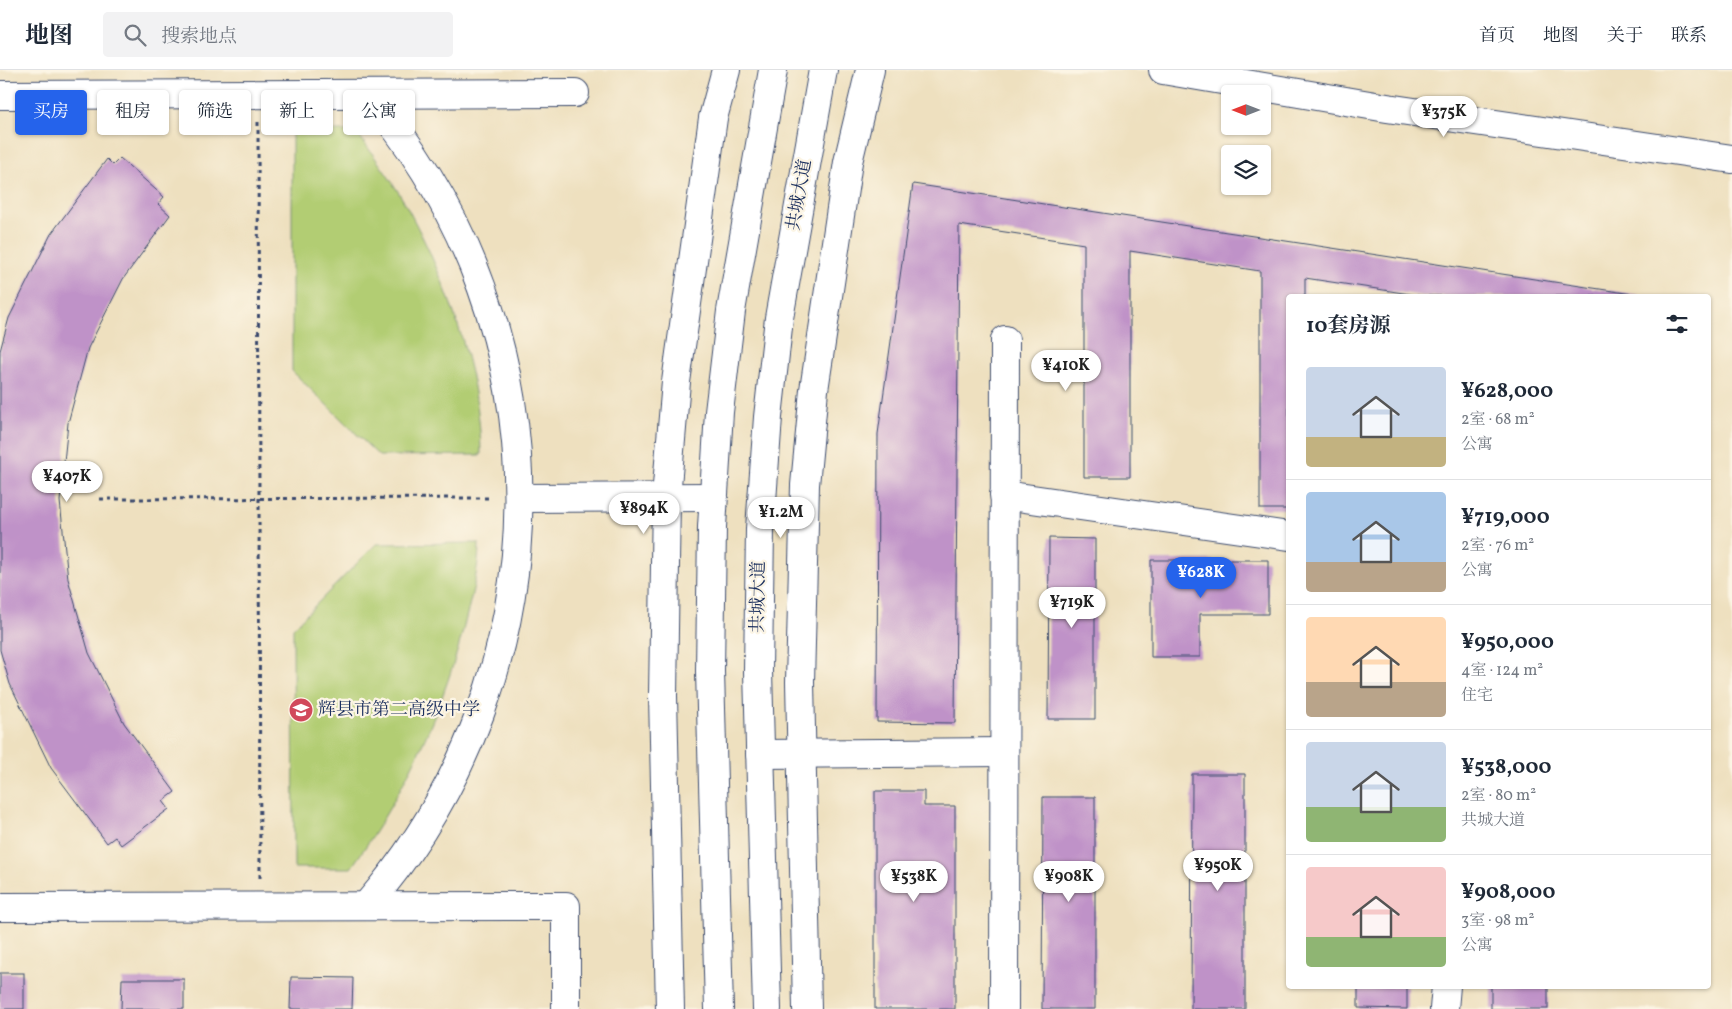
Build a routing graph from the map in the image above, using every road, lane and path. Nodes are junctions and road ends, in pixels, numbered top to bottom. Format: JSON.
{"nodes":[{"id":1,"x":726,"y":70,"type":"edge"},
{"id":2,"x":773,"y":70,"type":"edge"},
{"id":3,"x":823,"y":70,"type":"edge"},
{"id":4,"x":870,"y":70,"type":"edge"},
{"id":5,"x":1163,"y":70,"type":"edge"},
{"id":6,"x":575,"y":93,"type":"dead end"},
{"id":7,"x":0,"y":94,"type":"edge"},
{"id":8,"x":258,"y":94,"type":"junction"},
{"id":9,"x":343,"y":94,"type":"edge"},
{"id":10,"x":415,"y":94,"type":"edge"},
{"id":11,"x":400,"y":135,"type":"edge"},
{"id":12,"x":1732,"y":159,"type":"edge"},
{"id":13,"x":1005,"y":340,"type":"dead end"},
{"id":14,"x":1004,"y":495,"type":"junction"},
{"id":15,"x":666,"y":497,"type":"junction"},
{"id":16,"x":714,"y":497,"type":"junction"},
{"id":17,"x":259,"y":498,"type":"junction"},
{"id":18,"x":519,"y":498,"type":"junction"},
{"id":19,"x":100,"y":499,"type":"dead end"},
{"id":20,"x":1286,"y":536,"type":"edge"},
{"id":21,"x":1004,"y":752,"type":"junction"},
{"id":22,"x":760,"y":754,"type":"junction"},
{"id":23,"x":801,"y":754,"type":"junction"},
{"id":24,"x":260,"y":906,"type":"junction"},
{"id":25,"x":366,"y":906,"type":"junction"},
{"id":26,"x":0,"y":907,"type":"edge"},
{"id":27,"x":1446,"y":989,"type":"edge"},
{"id":28,"x":566,"y":1009,"type":"edge"},
{"id":29,"x":670,"y":1009,"type":"edge"},
{"id":30,"x":718,"y":1009,"type":"edge"},
{"id":31,"x":767,"y":1009,"type":"edge"},
{"id":32,"x":807,"y":1009,"type":"edge"},
{"id":33,"x":1004,"y":1009,"type":"edge"},
{"id":34,"x":1444,"y":1009,"type":"edge"}],
"edges":[{"from":1,"to":15,"type":"street"},
{"from":2,"to":16,"type":"street"},
{"from":3,"to":22,"type":"street","name":"共城大道"},
{"from":4,"to":23,"type":"street"},
{"from":5,"to":12,"type":"street"},
{"from":6,"to":10,"type":"street"},
{"from":7,"to":8,"type":"street"},
{"from":8,"to":9,"type":"street"},
{"from":8,"to":17,"type":"path"},
{"from":11,"to":18,"type":"street"},
{"from":13,"to":14,"type":"street"},
{"from":14,"to":20,"type":"street"},
{"from":14,"to":21,"type":"street"},
{"from":15,"to":16,"type":"street"},
{"from":15,"to":18,"type":"street"},
{"from":15,"to":29,"type":"street"},
{"from":16,"to":30,"type":"street"},
{"from":17,"to":18,"type":"path"},
{"from":17,"to":19,"type":"path"},
{"from":17,"to":24,"type":"path"},
{"from":18,"to":25,"type":"street"},
{"from":21,"to":23,"type":"street"},
{"from":21,"to":33,"type":"street"},
{"from":22,"to":23,"type":"street"},
{"from":22,"to":31,"type":"street","name":"共城大道"},
{"from":23,"to":32,"type":"street"},
{"from":24,"to":25,"type":"street"},
{"from":24,"to":26,"type":"street"},
{"from":25,"to":28,"type":"street"},
{"from":27,"to":34,"type":"street"}]}
